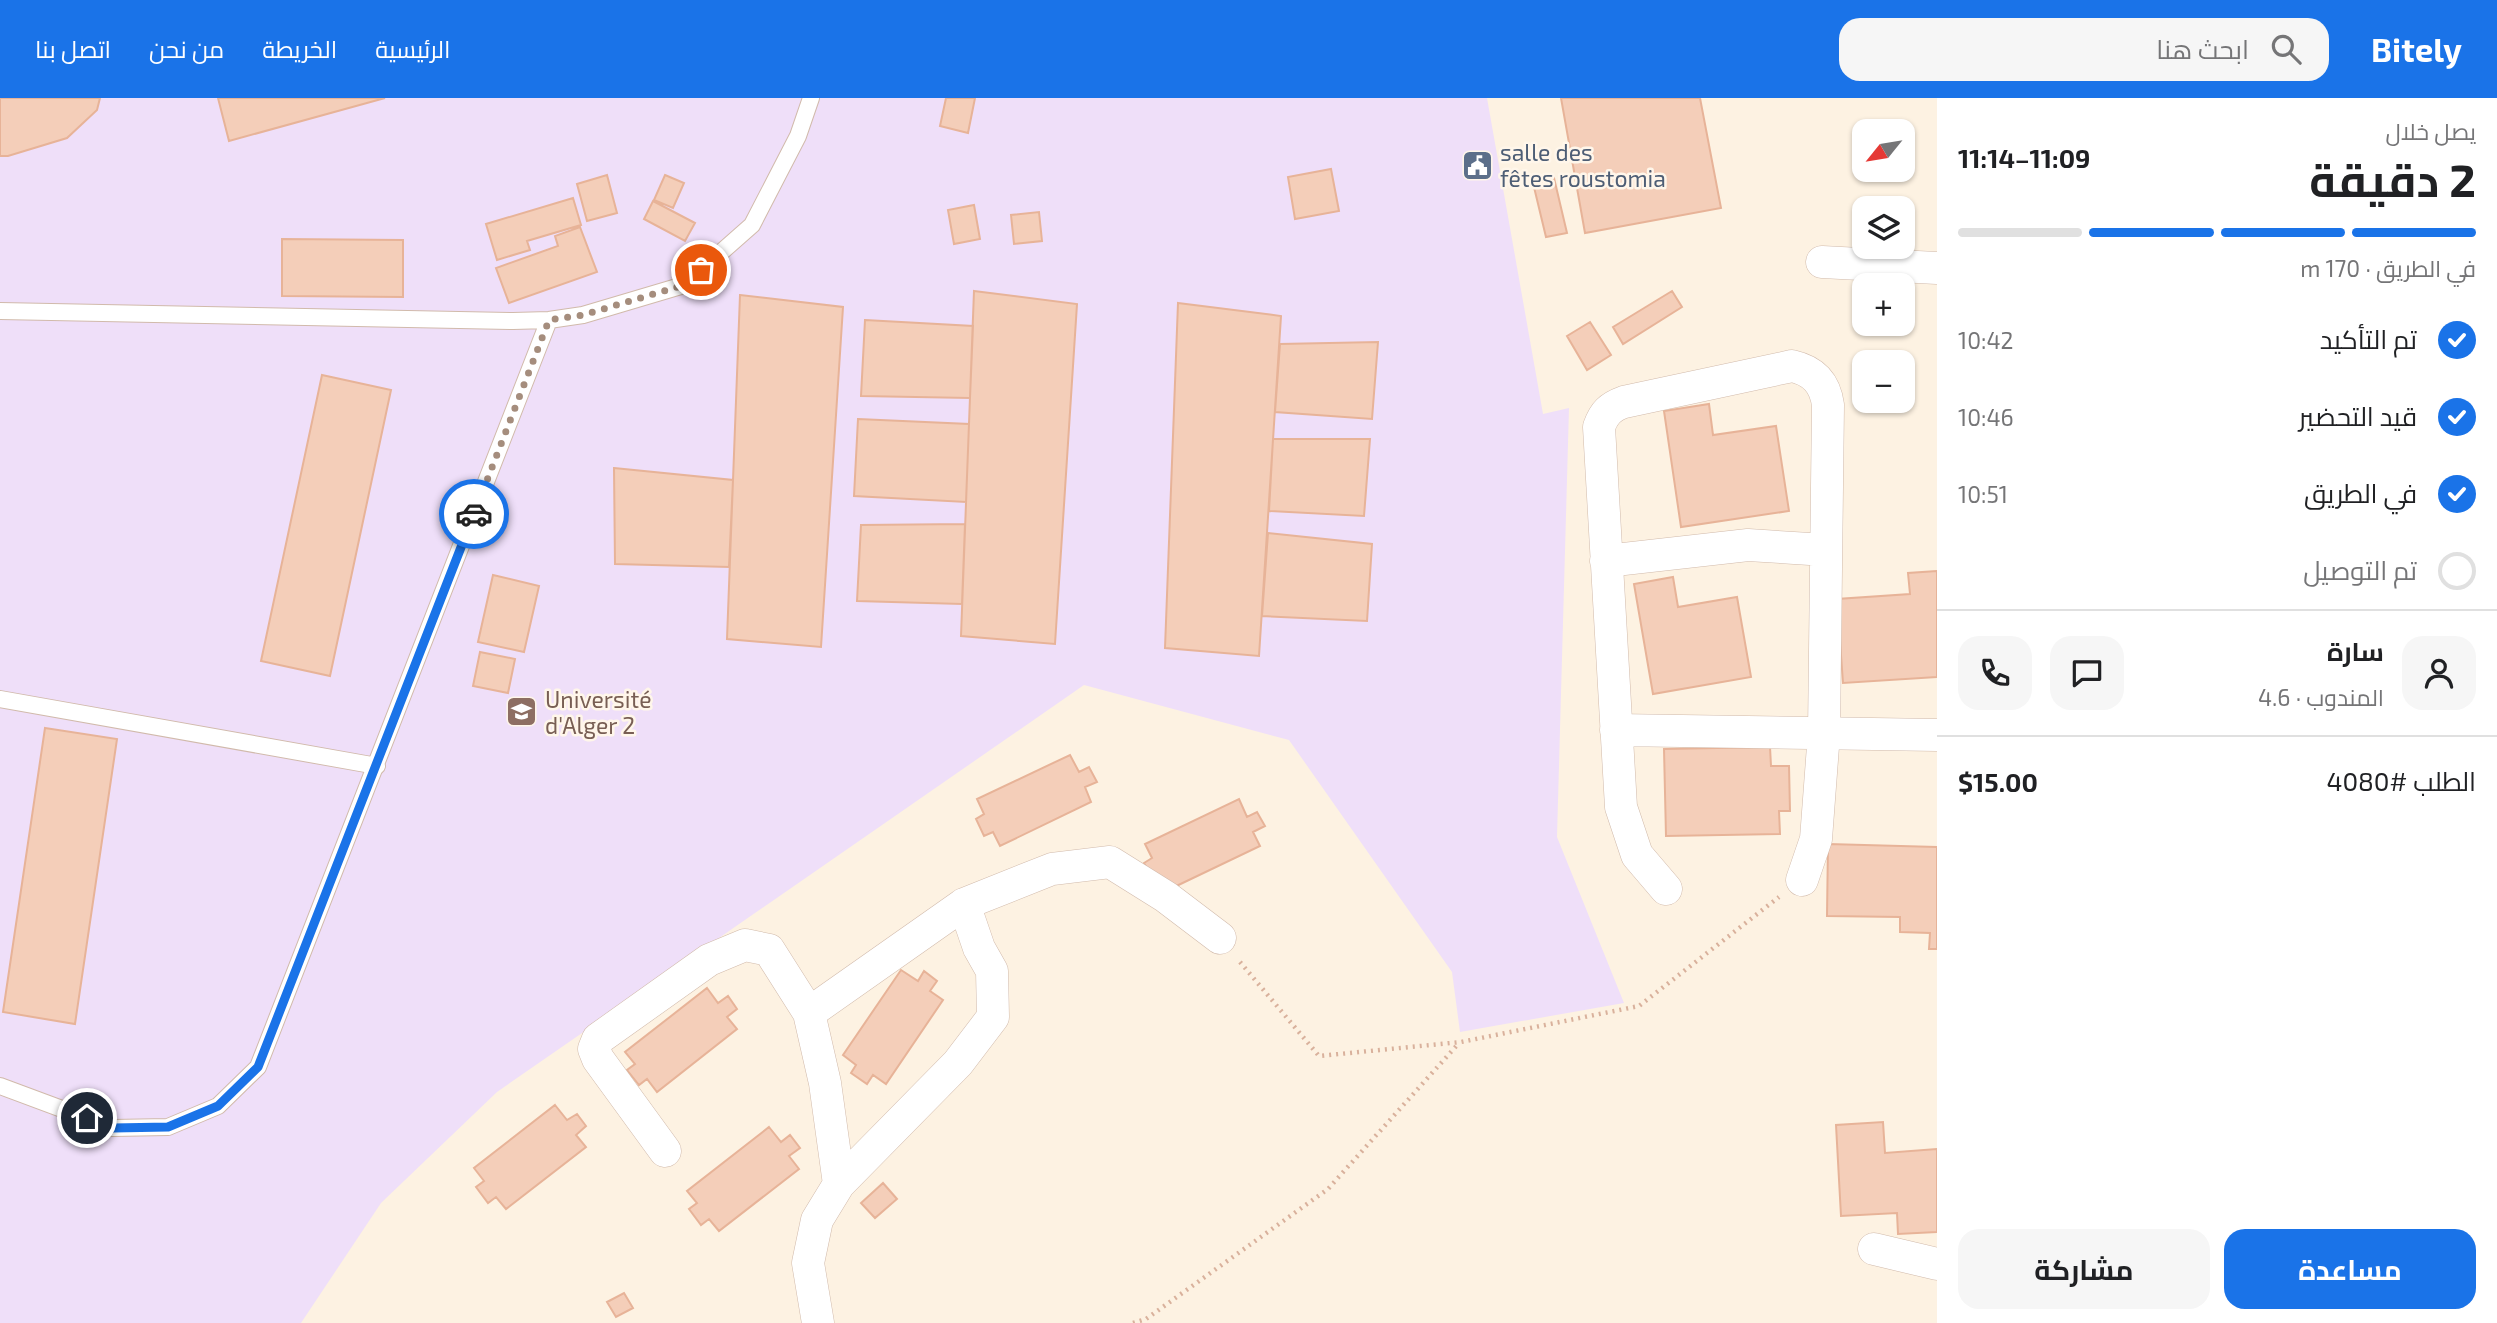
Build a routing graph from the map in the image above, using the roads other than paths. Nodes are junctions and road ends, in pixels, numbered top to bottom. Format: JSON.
{"nodes":[{"id":1,"x":811,"y":98,"type":"edge"},
{"id":2,"x":1822,"y":262,"type":"dead end"},
{"id":3,"x":1937,"y":268,"type":"edge"},
{"id":4,"x":0,"y":311,"type":"edge"},
{"id":5,"x":549,"y":320,"type":"junction"},
{"id":6,"x":1826,"y":550,"type":"junction"},
{"id":7,"x":1606,"y":561,"type":"junction"},
{"id":8,"x":0,"y":699,"type":"edge"},
{"id":9,"x":1616,"y":730,"type":"junction"},
{"id":10,"x":1824,"y":733,"type":"junction"},
{"id":11,"x":1937,"y":735,"type":"edge"},
{"id":12,"x":377,"y":766,"type":"junction"},
{"id":13,"x":1802,"y":880,"type":"road end"},
{"id":14,"x":1665,"y":889,"type":"dead end"},
{"id":15,"x":964,"y":904,"type":"junction"},
{"id":16,"x":1220,"y":938,"type":"road end"},
{"id":17,"x":809,"y":1013,"type":"junction"},
{"id":18,"x":0,"y":1086,"type":"edge"},
{"id":19,"x":665,"y":1151,"type":"dead end"},
{"id":20,"x":839,"y":1184,"type":"junction"},
{"id":21,"x":1874,"y":1248,"type":"dead end"},
{"id":22,"x":1937,"y":1264,"type":"edge"},
{"id":23,"x":818,"y":1323,"type":"edge"}],
"edges":[{"from":1,"to":5,"type":"lane"},
{"from":2,"to":3,"type":"street"},
{"from":4,"to":5,"type":"lane"},
{"from":5,"to":12,"type":"lane"},
{"from":6,"to":7,"type":"street"},
{"from":6,"to":7,"type":"street"},
{"from":6,"to":10,"type":"street"},
{"from":7,"to":9,"type":"street"},
{"from":8,"to":12,"type":"lane"},
{"from":9,"to":10,"type":"street"},
{"from":9,"to":14,"type":"street"},
{"from":10,"to":11,"type":"street"},
{"from":10,"to":13,"type":"street"},
{"from":12,"to":18,"type":"lane"},
{"from":15,"to":16,"type":"street"},
{"from":15,"to":17,"type":"street"},
{"from":15,"to":20,"type":"street"},
{"from":17,"to":19,"type":"street"},
{"from":17,"to":20,"type":"street"},
{"from":20,"to":23,"type":"street"},
{"from":21,"to":22,"type":"street"}]}
